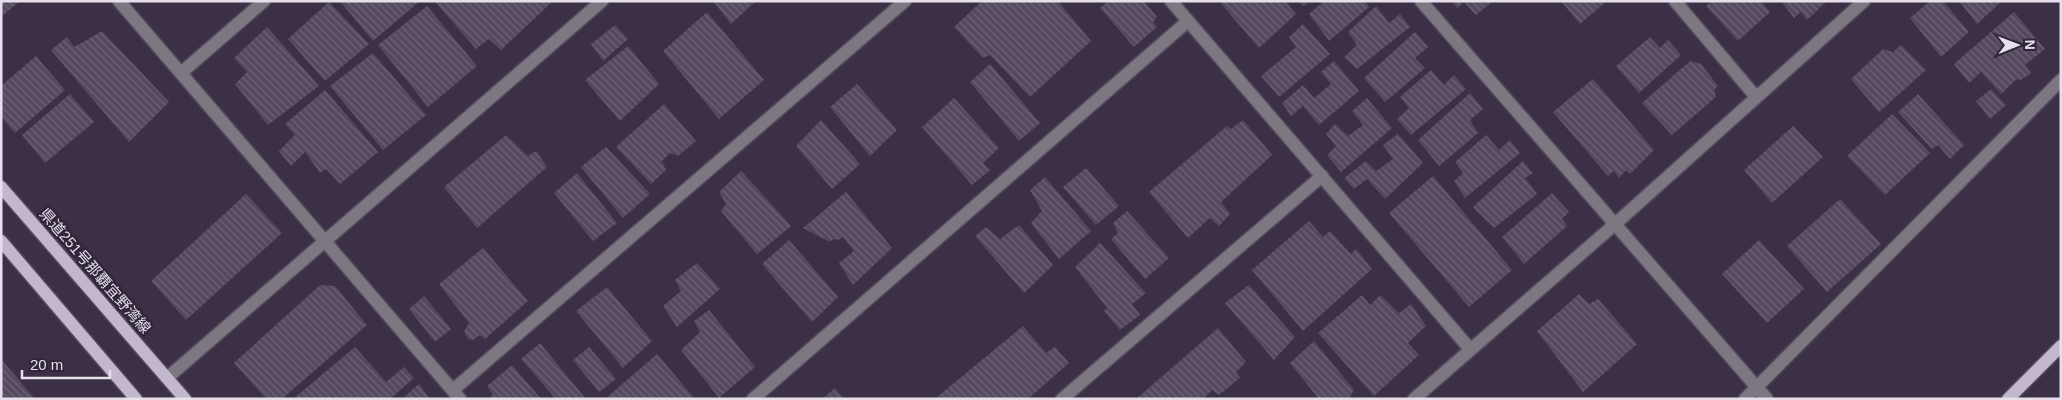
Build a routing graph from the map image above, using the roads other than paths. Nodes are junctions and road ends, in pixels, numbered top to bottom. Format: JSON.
{"nodes":[{"id":1,"x":119,"y":1,"type":"edge"},
{"id":2,"x":264,"y":1,"type":"edge"},
{"id":3,"x":602,"y":1,"type":"edge"},
{"id":4,"x":905,"y":1,"type":"edge"},
{"id":5,"x":1171,"y":1,"type":"edge"},
{"id":6,"x":1421,"y":1,"type":"edge"},
{"id":7,"x":1674,"y":1,"type":"edge"},
{"id":8,"x":1864,"y":1,"type":"edge"},
{"id":9,"x":1188,"y":21,"type":"junction"},
{"id":10,"x":181,"y":73,"type":"junction"},
{"id":11,"x":2061,"y":80,"type":"edge"},
{"id":12,"x":1756,"y":97,"type":"junction"},
{"id":13,"x":1322,"y":176,"type":"junction"},
{"id":14,"x":1,"y":187,"type":"edge"},
{"id":15,"x":1614,"y":225,"type":"junction"},
{"id":16,"x":1,"y":241,"type":"edge"},
{"id":17,"x":326,"y":242,"type":"junction"},
{"id":18,"x":2061,"y":346,"type":"edge"},
{"id":19,"x":1470,"y":349,"type":"junction"},
{"id":20,"x":167,"y":378,"type":"junction"},
{"id":21,"x":1756,"y":387,"type":"junction"},
{"id":22,"x":457,"y":395,"type":"edge"},
{"id":23,"x":136,"y":399,"type":"edge"},
{"id":24,"x":185,"y":399,"type":"edge"},
{"id":25,"x":753,"y":399,"type":"edge"},
{"id":26,"x":1062,"y":399,"type":"edge"},
{"id":27,"x":1414,"y":399,"type":"edge"},
{"id":28,"x":1745,"y":399,"type":"edge"},
{"id":29,"x":1767,"y":399,"type":"edge"},
{"id":30,"x":2008,"y":399,"type":"edge"}],
"edges":[{"from":1,"to":10,"type":"street"},
{"from":2,"to":10,"type":"street"},
{"from":3,"to":17,"type":"street"},
{"from":4,"to":22,"type":"street"},
{"from":5,"to":9,"type":"street"},
{"from":6,"to":15,"type":"street"},
{"from":7,"to":12,"type":"street"},
{"from":8,"to":12,"type":"street"},
{"from":9,"to":13,"type":"street"},
{"from":9,"to":25,"type":"street"},
{"from":10,"to":17,"type":"street"},
{"from":11,"to":21,"type":"street"},
{"from":12,"to":15,"type":"street"},
{"from":13,"to":19,"type":"street"},
{"from":13,"to":26,"type":"street"},
{"from":14,"to":20,"type":"main road","name":"県道251号那覇宜野湾線"},
{"from":15,"to":19,"type":"street"},
{"from":15,"to":21,"type":"street"},
{"from":16,"to":23,"type":"main road"},
{"from":17,"to":20,"type":"street"},
{"from":17,"to":22,"type":"street"},
{"from":18,"to":30,"type":"main road"},
{"from":19,"to":27,"type":"street"},
{"from":20,"to":24,"type":"main road","name":"県道251号那覇宜野湾線"},
{"from":21,"to":28,"type":"street"},
{"from":21,"to":29,"type":"street"}]}
